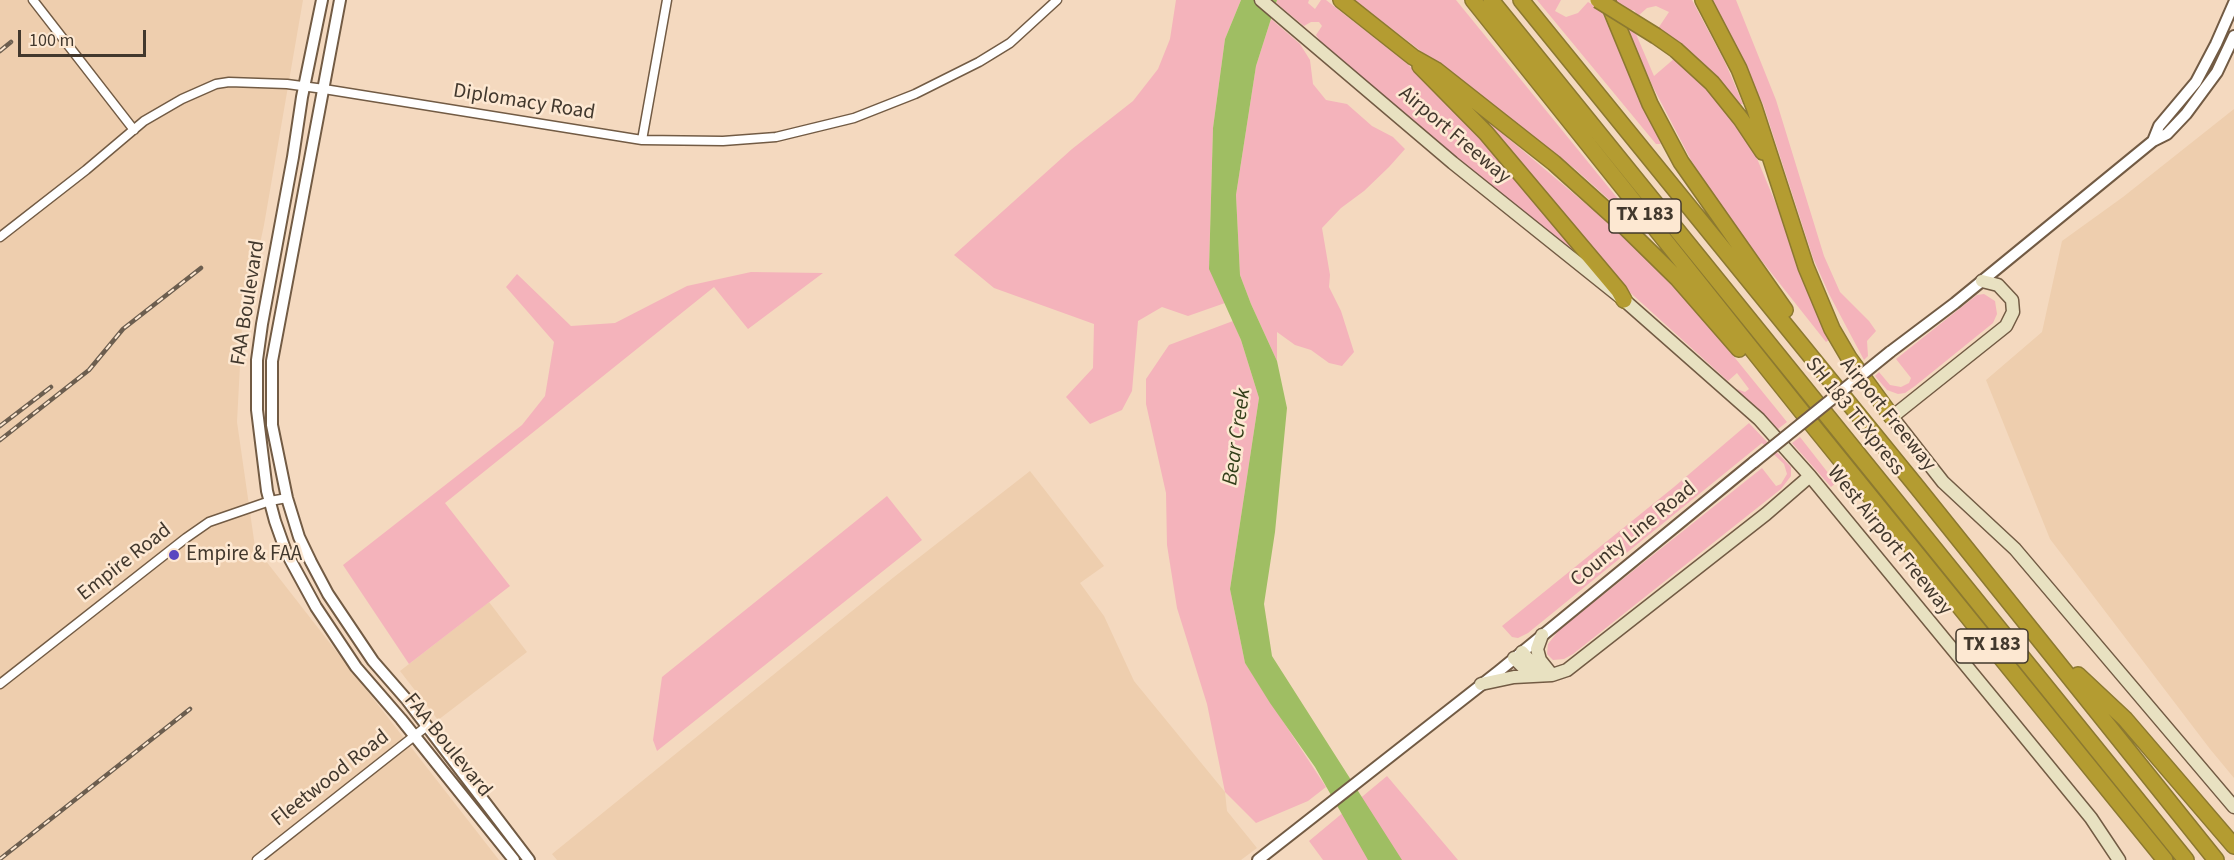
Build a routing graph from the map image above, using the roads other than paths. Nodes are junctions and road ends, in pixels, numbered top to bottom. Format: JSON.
{"nodes":[{"id":1,"x":33,"y":0,"type":"edge"},
{"id":2,"x":322,"y":0,"type":"edge"},
{"id":3,"x":340,"y":0,"type":"edge"},
{"id":4,"x":667,"y":0,"type":"edge"},
{"id":5,"x":1057,"y":0,"type":"edge"},
{"id":6,"x":1261,"y":0,"type":"edge"},
{"id":7,"x":1341,"y":0,"type":"edge"},
{"id":8,"x":1473,"y":0,"type":"edge"},
{"id":9,"x":1491,"y":0,"type":"edge"},
{"id":10,"x":1503,"y":0,"type":"edge"},
{"id":11,"x":1521,"y":0,"type":"edge"},
{"id":12,"x":1598,"y":0,"type":"edge"},
{"id":13,"x":1607,"y":0,"type":"edge"},
{"id":14,"x":1703,"y":0,"type":"edge"},
{"id":15,"x":2234,"y":3,"type":"edge"},
{"id":16,"x":2234,"y":36,"type":"edge"},
{"id":17,"x":1413,"y":57,"type":"junction"},
{"id":18,"x":304,"y":86,"type":"junction"},
{"id":19,"x":324,"y":89,"type":"junction"},
{"id":20,"x":134,"y":130,"type":"junction"},
{"id":21,"x":642,"y":140,"type":"junction"},
{"id":22,"x":2153,"y":141,"type":"junction"},
{"id":23,"x":1778,"y":179,"type":"junction"},
{"id":24,"x":281,"y":224,"type":"junction"},
{"id":25,"x":297,"y":225,"type":"junction"},
{"id":26,"x":0,"y":237,"type":"edge"},
{"id":27,"x":1982,"y":281,"type":"junction"},
{"id":28,"x":1624,"y":300,"type":"junction"},
{"id":29,"x":257,"y":360,"type":"junction"},
{"id":30,"x":272,"y":361,"type":"junction"},
{"id":31,"x":1834,"y":384,"type":"junction"},
{"id":32,"x":1892,"y":417,"type":"junction"},
{"id":33,"x":1818,"y":432,"type":"junction"},
{"id":34,"x":1810,"y":476,"type":"junction"},
{"id":35,"x":287,"y":498,"type":"junction"},
{"id":36,"x":270,"y":501,"type":"junction"},
{"id":37,"x":345,"y":619,"type":"junction"},
{"id":38,"x":332,"y":632,"type":"junction"},
{"id":39,"x":1542,"y":635,"type":"junction"},
{"id":40,"x":2042,"y":641,"type":"junction"},
{"id":41,"x":1518,"y":655,"type":"junction"},
{"id":42,"x":1552,"y":675,"type":"junction"},
{"id":43,"x":0,"y":684,"type":"edge"},
{"id":44,"x":1481,"y":684,"type":"junction"},
{"id":45,"x":427,"y":726,"type":"junction"},
{"id":46,"x":414,"y":736,"type":"junction"},
{"id":47,"x":2234,"y":807,"type":"edge"},
{"id":48,"x":2234,"y":846,"type":"edge"},
{"id":49,"x":526,"y":856,"type":"edge"},
{"id":50,"x":257,"y":860,"type":"edge"},
{"id":51,"x":514,"y":860,"type":"edge"},
{"id":52,"x":1258,"y":860,"type":"edge"},
{"id":53,"x":2120,"y":860,"type":"edge"},
{"id":54,"x":2165,"y":860,"type":"edge"},
{"id":55,"x":2186,"y":860,"type":"edge"},
{"id":56,"x":2196,"y":860,"type":"edge"},
{"id":57,"x":2216,"y":860,"type":"edge"}],
"edges":[{"from":1,"to":20,"type":"street"},
{"from":2,"to":18,"type":"street","name":"FAA Boulevard"},
{"from":3,"to":19,"type":"street","name":"FAA Boulevard"},
{"from":4,"to":21,"type":"street"},
{"from":5,"to":21,"type":"street","name":"Diplomacy Road"},
{"from":6,"to":28,"type":"main road","name":"Airport Freeway"},
{"from":7,"to":17,"type":"highway"},
{"from":8,"to":33,"type":"highway","number":"TX 183"},
{"from":9,"to":55,"type":"highway","name":"SH 183 TEXpress"},
{"from":10,"to":56,"type":"highway","name":"SH 183 TEXpress"},
{"from":11,"to":31,"type":"highway","name":"Airport Freeway","number":"TX 183"},
{"from":12,"to":23,"type":"highway","bridge":true},
{"from":13,"to":31,"type":"highway"},
{"from":14,"to":23,"type":"highway"},
{"from":15,"to":22,"type":"street"},
{"from":16,"to":22,"type":"street","name":"County Line Road"},
{"from":17,"to":28,"type":"highway"},
{"from":17,"to":33,"type":"highway"},
{"from":18,"to":19,"type":"street","name":"Diplomacy Road"},
{"from":18,"to":20,"type":"street","name":"Diplomacy Road"},
{"from":18,"to":24,"type":"street","name":"FAA Boulevard"},
{"from":19,"to":21,"type":"street","name":"Diplomacy Road"},
{"from":19,"to":25,"type":"street","name":"FAA Boulevard"},
{"from":20,"to":26,"type":"street","name":"Diplomacy Road"},
{"from":22,"to":27,"type":"street","name":"County Line Road"},
{"from":23,"to":32,"type":"highway"},
{"from":24,"to":25,"type":"street"},
{"from":24,"to":29,"type":"street","name":"FAA Boulevard"},
{"from":25,"to":30,"type":"street","name":"FAA Boulevard"},
{"from":27,"to":32,"type":"main road"},
{"from":27,"to":39,"type":"street","name":"County Line Road","bridge":true},
{"from":28,"to":34,"type":"main road","name":"West Airport Freeway"},
{"from":29,"to":30,"type":"street"},
{"from":29,"to":36,"type":"street","name":"FAA Boulevard"},
{"from":30,"to":35,"type":"street","name":"FAA Boulevard"},
{"from":31,"to":40,"type":"highway","name":"Airport Freeway","number":"TX 183"},
{"from":32,"to":47,"type":"main road"},
{"from":33,"to":54,"type":"highway","number":"TX 183"},
{"from":34,"to":42,"type":"main road"},
{"from":34,"to":53,"type":"main road","name":"West Airport Freeway"},
{"from":35,"to":36,"type":"street","name":"Empire Road"},
{"from":35,"to":37,"type":"street","name":"FAA Boulevard"},
{"from":36,"to":38,"type":"street","name":"FAA Boulevard"},
{"from":36,"to":43,"type":"street","name":"Empire Road"},
{"from":37,"to":38,"type":"street"},
{"from":37,"to":45,"type":"street","name":"FAA Boulevard"},
{"from":38,"to":46,"type":"street","name":"FAA Boulevard"},
{"from":39,"to":41,"type":"street","name":"County Line Road"},
{"from":39,"to":42,"type":"main road"},
{"from":40,"to":48,"type":"highway"},
{"from":40,"to":57,"type":"highway","name":"Airport Freeway","number":"TX 183"},
{"from":41,"to":42,"type":"main road"},
{"from":41,"to":44,"type":"street","name":"County Line Road"},
{"from":42,"to":44,"type":"main road"},
{"from":44,"to":52,"type":"street","name":"County Line Road"},
{"from":45,"to":46,"type":"street","name":"Fleetwood Road"},
{"from":45,"to":49,"type":"street","name":"FAA Boulevard"},
{"from":46,"to":50,"type":"street","name":"Fleetwood Road"},
{"from":46,"to":51,"type":"street","name":"FAA Boulevard"},
{"from":49,"to":51,"type":"street"}]}
